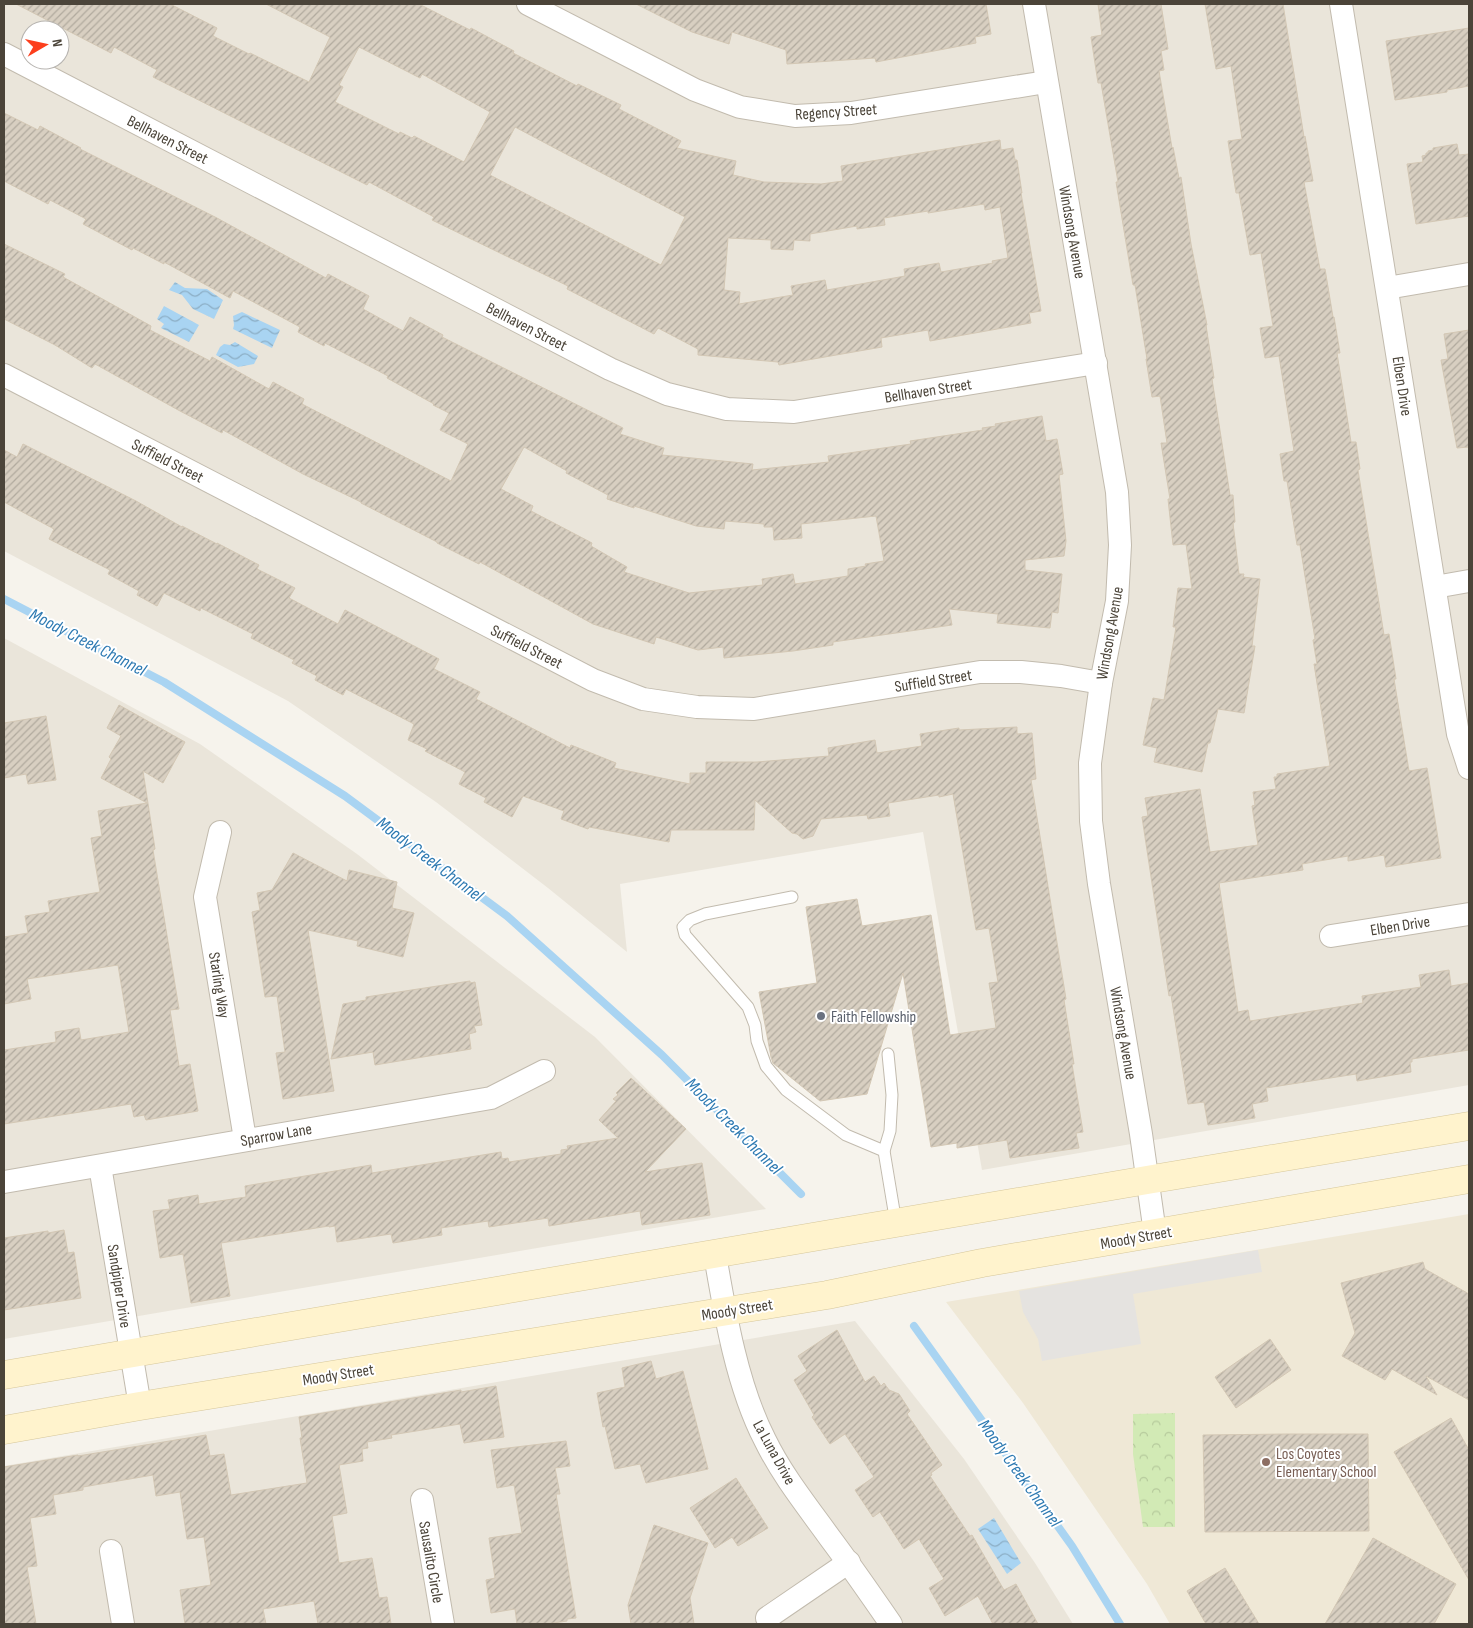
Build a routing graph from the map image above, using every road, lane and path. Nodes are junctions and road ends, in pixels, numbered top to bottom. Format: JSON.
{"nodes":[{"id":1,"x":528,"y":4,"type":"edge"},
{"id":2,"x":1034,"y":4,"type":"edge"},
{"id":3,"x":1341,"y":4,"type":"edge"},
{"id":4,"x":4,"y":54,"type":"edge"},
{"id":5,"x":1046,"y":82,"type":"junction"},
{"id":6,"x":1469,"y":274,"type":"edge"},
{"id":7,"x":1387,"y":288,"type":"junction"},
{"id":8,"x":1096,"y":363,"type":"junction"},
{"id":9,"x":4,"y":375,"type":"edge"},
{"id":10,"x":1469,"y":581,"type":"edge"},
{"id":11,"x":1435,"y":587,"type":"junction"},
{"id":12,"x":1100,"y":683,"type":"junction"},
{"id":13,"x":1469,"y":768,"type":"edge"},
{"id":14,"x":220,"y":832,"type":"dead end"},
{"id":15,"x":792,"y":897,"type":"dead end"},
{"id":16,"x":1469,"y":914,"type":"edge"},
{"id":17,"x":1331,"y":936,"type":"dead end"},
{"id":18,"x":888,"y":1054,"type":"dead end"},
{"id":19,"x":544,"y":1072,"type":"dead end"},
{"id":20,"x":1469,"y":1126,"type":"edge"},
{"id":21,"x":245,"y":1139,"type":"junction"},
{"id":22,"x":884,"y":1150,"type":"junction"},
{"id":23,"x":100,"y":1166,"type":"junction"},
{"id":24,"x":1469,"y":1179,"type":"edge"},
{"id":25,"x":1147,"y":1180,"type":"junction"},
{"id":26,"x":4,"y":1182,"type":"edge"},
{"id":27,"x":896,"y":1223,"type":"junction"},
{"id":28,"x":1155,"y":1233,"type":"junction"},
{"id":29,"x":715,"y":1254,"type":"junction"},
{"id":30,"x":725,"y":1311,"type":"junction"},
{"id":31,"x":131,"y":1353,"type":"junction"},
{"id":32,"x":4,"y":1375,"type":"edge"},
{"id":33,"x":140,"y":1406,"type":"junction"},
{"id":34,"x":4,"y":1430,"type":"edge"},
{"id":35,"x":422,"y":1500,"type":"dead end"},
{"id":36,"x":111,"y":1551,"type":"dead end"},
{"id":37,"x":849,"y":1562,"type":"junction"},
{"id":38,"x":767,"y":1618,"type":"dead end"},
{"id":39,"x":123,"y":1624,"type":"edge"},
{"id":40,"x":443,"y":1624,"type":"edge"},
{"id":41,"x":891,"y":1624,"type":"edge"}],
"edges":[{"from":1,"to":5,"type":"street","name":"Regency Street"},
{"from":2,"to":5,"type":"street","name":"Windsong Avenue"},
{"from":3,"to":7,"type":"street","name":"Elben Drive"},
{"from":4,"to":8,"type":"street","name":"Bellhaven Street"},
{"from":5,"to":8,"type":"street","name":"Windsong Avenue"},
{"from":6,"to":7,"type":"street"},
{"from":7,"to":11,"type":"street","name":"Elben Drive"},
{"from":8,"to":12,"type":"street","name":"Windsong Avenue"},
{"from":9,"to":12,"type":"street","name":"Suffield Street"},
{"from":10,"to":11,"type":"street"},
{"from":11,"to":13,"type":"street","name":"Elben Drive"},
{"from":12,"to":25,"type":"street","name":"Windsong Avenue"},
{"from":14,"to":21,"type":"street","name":"Starling Way"},
{"from":15,"to":22,"type":"lane"},
{"from":16,"to":17,"type":"street","name":"Elben Drive"},
{"from":18,"to":22,"type":"lane"},
{"from":19,"to":21,"type":"street","name":"Sparrow Lane"},
{"from":20,"to":25,"type":"main road"},
{"from":21,"to":23,"type":"street","name":"Sparrow Lane"},
{"from":22,"to":27,"type":"lane"},
{"from":23,"to":26,"type":"street","name":"Sparrow Lane"},
{"from":23,"to":31,"type":"street","name":"Sandpiper Drive"},
{"from":24,"to":28,"type":"main road","name":"Moody Street"},
{"from":25,"to":27,"type":"main road"},
{"from":25,"to":28,"type":"street","name":"Windsong Avenue"},
{"from":27,"to":29,"type":"main road"},
{"from":28,"to":30,"type":"main road","name":"Moody Street"},
{"from":29,"to":30,"type":"street","name":"La Luna Drive"},
{"from":29,"to":31,"type":"main road"},
{"from":30,"to":33,"type":"main road","name":"Moody Street"},
{"from":30,"to":37,"type":"street","name":"La Luna Drive"},
{"from":31,"to":32,"type":"main road"},
{"from":31,"to":33,"type":"street","name":"Sandpiper Drive"},
{"from":33,"to":34,"type":"main road","name":"Moody Street"},
{"from":35,"to":40,"type":"street","name":"Sausalito Circle"},
{"from":36,"to":39,"type":"street"},
{"from":37,"to":38,"type":"street"},
{"from":37,"to":41,"type":"street","name":"La Luna Drive"}]}
